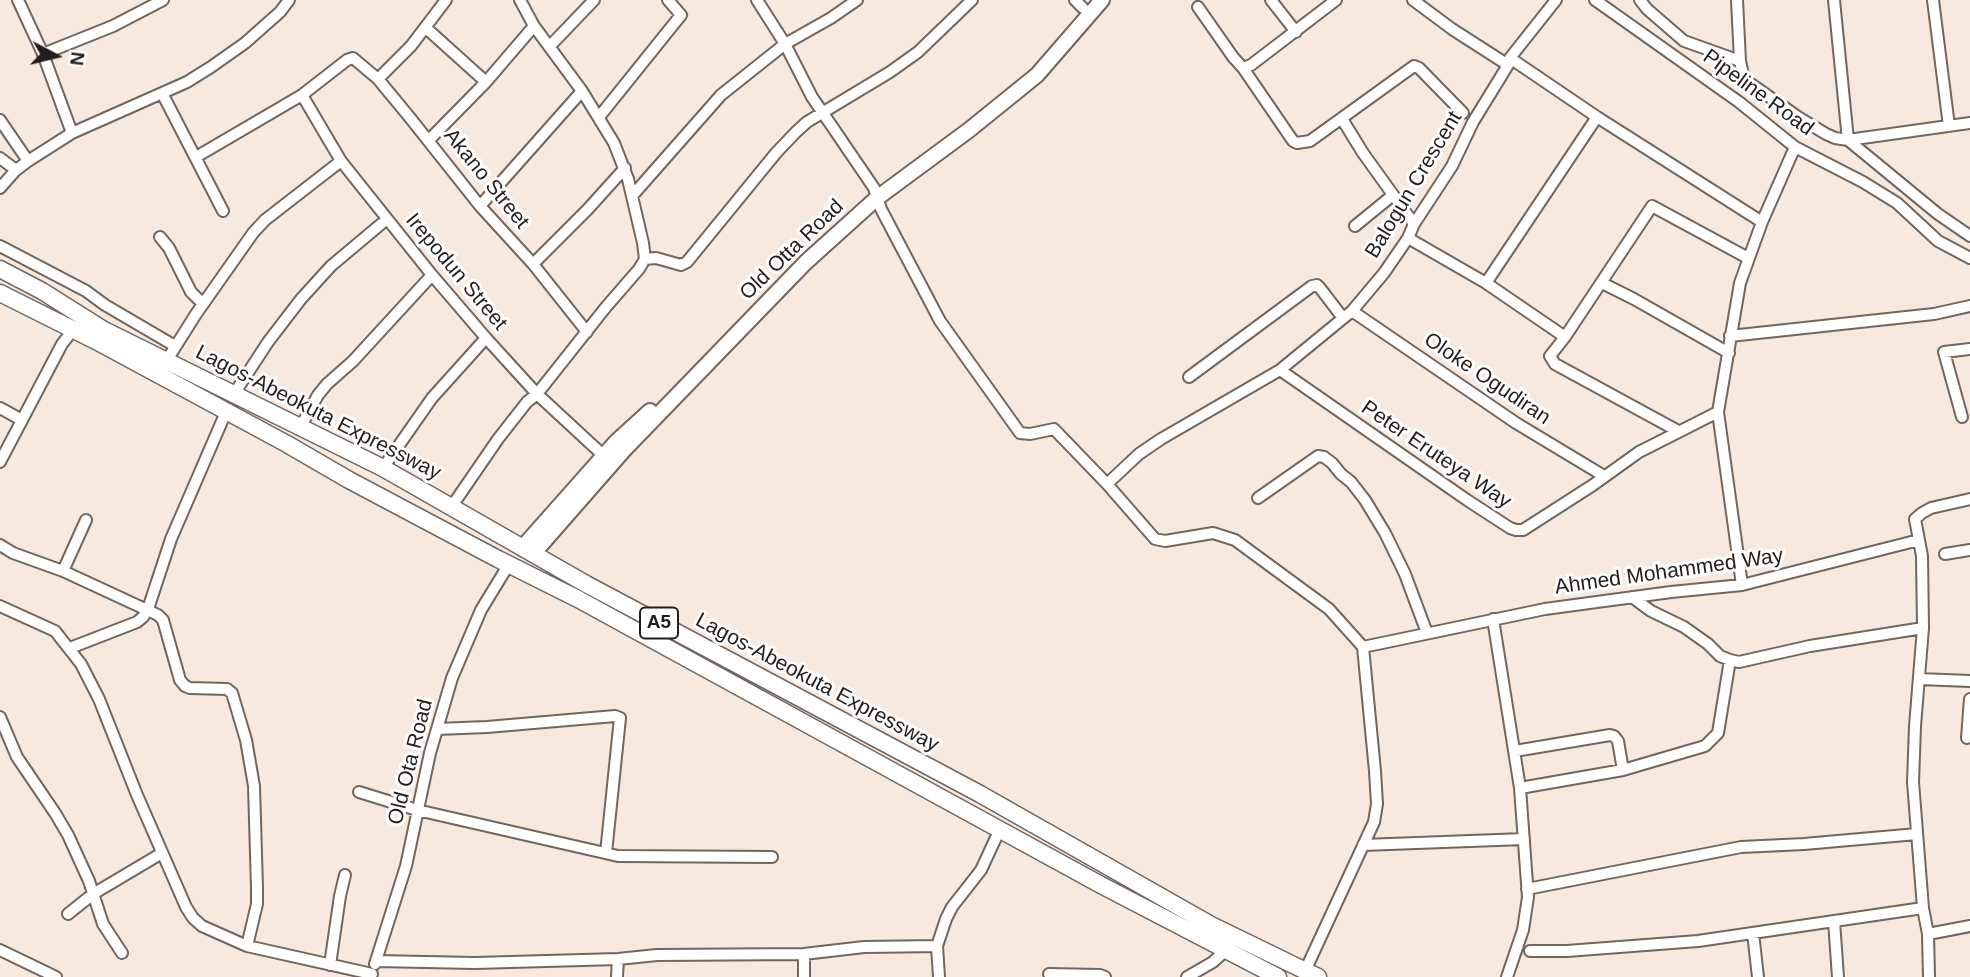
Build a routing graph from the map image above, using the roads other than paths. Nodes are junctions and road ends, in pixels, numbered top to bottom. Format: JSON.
{"nodes":[{"id":1,"x":18,"y":0,"type":"edge"},
{"id":2,"x":163,"y":0,"type":"edge"},
{"id":3,"x":289,"y":0,"type":"edge"},
{"id":4,"x":446,"y":0,"type":"edge"},
{"id":5,"x":520,"y":0,"type":"edge"},
{"id":6,"x":594,"y":0,"type":"edge"},
{"id":7,"x":668,"y":0,"type":"edge"},
{"id":8,"x":757,"y":0,"type":"edge"},
{"id":9,"x":857,"y":0,"type":"edge"},
{"id":10,"x":972,"y":0,"type":"edge"},
{"id":11,"x":1102,"y":0,"type":"edge"},
{"id":12,"x":1271,"y":0,"type":"edge"},
{"id":13,"x":1336,"y":0,"type":"edge"},
{"id":14,"x":1413,"y":0,"type":"edge"},
{"id":15,"x":1556,"y":0,"type":"edge"},
{"id":16,"x":1595,"y":0,"type":"edge"},
{"id":17,"x":1640,"y":0,"type":"edge"},
{"id":18,"x":1737,"y":0,"type":"edge"},
{"id":19,"x":1835,"y":0,"type":"edge"},
{"id":20,"x":1933,"y":0,"type":"edge"},
{"id":21,"x":1082,"y":3,"type":"edge"},
{"id":22,"x":1198,"y":7,"type":"dead end"},
{"id":23,"x":534,"y":26,"type":"junction"},
{"id":24,"x":426,"y":28,"type":"junction"},
{"id":25,"x":1296,"y":32,"type":"junction"},
{"id":26,"x":785,"y":44,"type":"junction"},
{"id":27,"x":550,"y":47,"type":"junction"},
{"id":28,"x":43,"y":54,"type":"junction"},
{"id":29,"x":1509,"y":61,"type":"junction"},
{"id":30,"x":1740,"y":61,"type":"junction"},
{"id":31,"x":1242,"y":68,"type":"junction"},
{"id":32,"x":377,"y":79,"type":"junction"},
{"id":33,"x":486,"y":82,"type":"junction"},
{"id":34,"x":582,"y":91,"type":"junction"},
{"id":35,"x":162,"y":93,"type":"junction"},
{"id":36,"x":302,"y":95,"type":"junction"},
{"id":37,"x":825,"y":113,"type":"junction"},
{"id":38,"x":1463,"y":113,"type":"dead end"},
{"id":39,"x":599,"y":117,"type":"junction"},
{"id":40,"x":1597,"y":117,"type":"junction"},
{"id":41,"x":1342,"y":119,"type":"junction"},
{"id":42,"x":0,"y":120,"type":"edge"},
{"id":43,"x":1970,"y":123,"type":"edge"},
{"id":44,"x":1949,"y":126,"type":"junction"},
{"id":45,"x":72,"y":133,"type":"junction"},
{"id":46,"x":429,"y":140,"type":"junction"},
{"id":47,"x":1848,"y":140,"type":"junction"},
{"id":48,"x":1795,"y":147,"type":"junction"},
{"id":49,"x":196,"y":157,"type":"junction"},
{"id":50,"x":0,"y":158,"type":"edge"},
{"id":51,"x":28,"y":161,"type":"junction"},
{"id":52,"x":341,"y":161,"type":"junction"},
{"id":53,"x":625,"y":168,"type":"junction"},
{"id":54,"x":16,"y":170,"type":"junction"},
{"id":55,"x":0,"y":188,"type":"edge"},
{"id":56,"x":875,"y":193,"type":"junction"},
{"id":57,"x":1393,"y":195,"type":"junction"},
{"id":58,"x":632,"y":196,"type":"junction"},
{"id":59,"x":480,"y":206,"type":"junction"},
{"id":60,"x":223,"y":211,"type":"dead end"},
{"id":61,"x":387,"y":219,"type":"junction"},
{"id":62,"x":1762,"y":222,"type":"junction"},
{"id":63,"x":1414,"y":224,"type":"junction"},
{"id":64,"x":1355,"y":226,"type":"dead end"},
{"id":65,"x":1970,"y":236,"type":"edge"},
{"id":66,"x":160,"y":237,"type":"dead end"},
{"id":67,"x":1408,"y":238,"type":"junction"},
{"id":68,"x":0,"y":246,"type":"edge"},
{"id":69,"x":1748,"y":258,"type":"junction"},
{"id":70,"x":1970,"y":258,"type":"edge"},
{"id":71,"x":645,"y":259,"type":"junction"},
{"id":72,"x":533,"y":264,"type":"junction"},
{"id":73,"x":0,"y":269,"type":"edge"},
{"id":74,"x":432,"y":275,"type":"junction"},
{"id":75,"x":1602,"y":283,"type":"junction"},
{"id":76,"x":1486,"y":284,"type":"junction"},
{"id":77,"x":0,"y":293,"type":"edge"},
{"id":78,"x":204,"y":303,"type":"junction"},
{"id":79,"x":1970,"y":306,"type":"edge"},
{"id":80,"x":1347,"y":314,"type":"junction"},
{"id":81,"x":73,"y":330,"type":"junction"},
{"id":82,"x":587,"y":332,"type":"junction"},
{"id":83,"x":100,"y":335,"type":"junction"},
{"id":84,"x":1730,"y":336,"type":"junction"},
{"id":85,"x":1564,"y":337,"type":"junction"},
{"id":86,"x":486,"y":338,"type":"junction"},
{"id":87,"x":1970,"y":349,"type":"edge"},
{"id":88,"x":1729,"y":352,"type":"junction"},
{"id":89,"x":171,"y":353,"type":"junction"},
{"id":90,"x":1280,"y":370,"type":"junction"},
{"id":91,"x":1189,"y":377,"type":"dead end"},
{"id":92,"x":234,"y":394,"type":"junction"},
{"id":93,"x":537,"y":394,"type":"junction"},
{"id":94,"x":0,"y":408,"type":"edge"},
{"id":95,"x":226,"y":412,"type":"junction"},
{"id":96,"x":1718,"y":412,"type":"junction"},
{"id":97,"x":1962,"y":417,"type":"dead end"},
{"id":98,"x":22,"y":420,"type":"junction"},
{"id":99,"x":300,"y":428,"type":"junction"},
{"id":100,"x":1678,"y":431,"type":"junction"},
{"id":101,"x":604,"y":456,"type":"junction"},
{"id":102,"x":0,"y":461,"type":"edge"},
{"id":103,"x":383,"y":468,"type":"junction"},
{"id":104,"x":1604,"y":476,"type":"junction"},
{"id":105,"x":1107,"y":484,"type":"junction"},
{"id":106,"x":1258,"y":498,"type":"dead end"},
{"id":107,"x":1970,"y":499,"type":"edge"},
{"id":108,"x":452,"y":506,"type":"junction"},
{"id":109,"x":86,"y":520,"type":"dead end"},
{"id":110,"x":1919,"y":540,"type":"junction"},
{"id":111,"x":0,"y":545,"type":"edge"},
{"id":112,"x":1970,"y":550,"type":"edge"},
{"id":113,"x":528,"y":551,"type":"junction"},
{"id":114,"x":1945,"y":554,"type":"dead end"},
{"id":115,"x":509,"y":564,"type":"junction"},
{"id":116,"x":63,"y":570,"type":"junction"},
{"id":117,"x":1742,"y":585,"type":"junction"},
{"id":118,"x":1632,"y":597,"type":"junction"},
{"id":119,"x":0,"y":606,"type":"edge"},
{"id":120,"x":148,"y":609,"type":"junction"},
{"id":121,"x":1493,"y":619,"type":"junction"},
{"id":122,"x":1923,"y":628,"type":"junction"},
{"id":123,"x":1427,"y":633,"type":"junction"},
{"id":124,"x":1363,"y":647,"type":"junction"},
{"id":125,"x":70,"y":649,"type":"junction"},
{"id":126,"x":1730,"y":660,"type":"junction"},
{"id":127,"x":1919,"y":679,"type":"junction"},
{"id":128,"x":1970,"y":681,"type":"edge"},
{"id":129,"x":1970,"y":699,"type":"edge"},
{"id":130,"x":0,"y":717,"type":"edge"},
{"id":131,"x":437,"y":729,"type":"junction"},
{"id":132,"x":1968,"y":738,"type":"dead end"},
{"id":133,"x":1515,"y":751,"type":"junction"},
{"id":134,"x":1623,"y":770,"type":"junction"},
{"id":135,"x":1520,"y":788,"type":"junction"},
{"id":136,"x":359,"y":792,"type":"dead end"},
{"id":137,"x":417,"y":810,"type":"junction"},
{"id":138,"x":1000,"y":829,"type":"junction"},
{"id":139,"x":1917,"y":834,"type":"junction"},
{"id":140,"x":1524,"y":839,"type":"junction"},
{"id":141,"x":1363,"y":845,"type":"junction"},
{"id":142,"x":162,"y":853,"type":"junction"},
{"id":143,"x":607,"y":853,"type":"junction"},
{"id":144,"x":772,"y":857,"type":"dead end"},
{"id":145,"x":345,"y":875,"type":"dead end"},
{"id":146,"x":1527,"y":889,"type":"junction"},
{"id":147,"x":93,"y":894,"type":"junction"},
{"id":148,"x":1923,"y":908,"type":"junction"},
{"id":149,"x":68,"y":914,"type":"dead end"},
{"id":150,"x":1834,"y":921,"type":"junction"},
{"id":151,"x":1970,"y":926,"type":"edge"},
{"id":152,"x":1753,"y":933,"type":"junction"},
{"id":153,"x":1928,"y":934,"type":"junction"},
{"id":154,"x":247,"y":946,"type":"junction"},
{"id":155,"x":937,"y":946,"type":"junction"},
{"id":156,"x":0,"y":950,"type":"edge"},
{"id":157,"x":1226,"y":950,"type":"junction"},
{"id":158,"x":1530,"y":951,"type":"dead end"},
{"id":159,"x":122,"y":953,"type":"dead end"},
{"id":160,"x":804,"y":954,"type":"junction"},
{"id":161,"x":618,"y":959,"type":"junction"},
{"id":162,"x":376,"y":961,"type":"junction"},
{"id":163,"x":330,"y":965,"type":"junction"},
{"id":164,"x":1049,"y":974,"type":"dead end"},
{"id":165,"x":1312,"y":974,"type":"edge"},
{"id":166,"x":371,"y":976,"type":"edge"},
{"id":167,"x":56,"y":977,"type":"edge"},
{"id":168,"x":617,"y":977,"type":"edge"},
{"id":169,"x":804,"y":977,"type":"edge"},
{"id":170,"x":939,"y":977,"type":"edge"},
{"id":171,"x":1105,"y":977,"type":"edge"},
{"id":172,"x":1187,"y":977,"type":"edge"},
{"id":173,"x":1278,"y":977,"type":"edge"},
{"id":174,"x":1507,"y":977,"type":"edge"},
{"id":175,"x":1758,"y":977,"type":"edge"},
{"id":176,"x":1838,"y":977,"type":"edge"},
{"id":177,"x":1929,"y":977,"type":"edge"}],
"edges":[{"from":1,"to":28,"type":"street"},
{"from":2,"to":28,"type":"street"},
{"from":3,"to":35,"type":"street"},
{"from":4,"to":24,"type":"street"},
{"from":5,"to":23,"type":"street"},
{"from":6,"to":27,"type":"street"},
{"from":7,"to":39,"type":"street"},
{"from":8,"to":26,"type":"street"},
{"from":9,"to":26,"type":"street"},
{"from":10,"to":37,"type":"street"},
{"from":11,"to":56,"type":"main road","name":"Old Otta Road"},
{"from":12,"to":25,"type":"street"},
{"from":13,"to":25,"type":"street"},
{"from":14,"to":29,"type":"street"},
{"from":15,"to":29,"type":"street","name":"Balogun Crescent"},
{"from":16,"to":48,"type":"street","name":"Pipeline Road"},
{"from":17,"to":30,"type":"street"},
{"from":18,"to":30,"type":"street"},
{"from":19,"to":47,"type":"street"},
{"from":20,"to":44,"type":"street"},
{"from":21,"to":56,"type":"main road","name":"Old Otta Road"},
{"from":22,"to":31,"type":"street"},
{"from":23,"to":27,"type":"street"},
{"from":23,"to":33,"type":"street"},
{"from":24,"to":32,"type":"street"},
{"from":24,"to":33,"type":"street"},
{"from":25,"to":31,"type":"street"},
{"from":26,"to":37,"type":"street"},
{"from":26,"to":58,"type":"street"},
{"from":27,"to":34,"type":"street"},
{"from":28,"to":45,"type":"street"},
{"from":29,"to":40,"type":"street"},
{"from":29,"to":63,"type":"street","name":"Balogun Crescent"},
{"from":30,"to":47,"type":"street"},
{"from":31,"to":41,"type":"street"},
{"from":32,"to":36,"type":"street","name":"Akano Street"},
{"from":32,"to":46,"type":"street","name":"Akano Street"},
{"from":33,"to":46,"type":"street"},
{"from":34,"to":39,"type":"street"},
{"from":34,"to":59,"type":"street"},
{"from":35,"to":45,"type":"street"},
{"from":35,"to":49,"type":"street"},
{"from":36,"to":49,"type":"street"},
{"from":36,"to":52,"type":"street","name":"Irepodun Street"},
{"from":37,"to":56,"type":"street"},
{"from":37,"to":71,"type":"street"},
{"from":38,"to":41,"type":"street"},
{"from":39,"to":53,"type":"street"},
{"from":40,"to":62,"type":"street"},
{"from":40,"to":76,"type":"street"},
{"from":41,"to":57,"type":"street"},
{"from":42,"to":51,"type":"street"},
{"from":43,"to":44,"type":"street"},
{"from":44,"to":47,"type":"street"},
{"from":45,"to":51,"type":"street"},
{"from":46,"to":59,"type":"street","name":"Akano Street"},
{"from":47,"to":65,"type":"street"},
{"from":48,"to":62,"type":"street"},
{"from":48,"to":70,"type":"street","name":"Pipeline Road"},
{"from":49,"to":60,"type":"street"},
{"from":50,"to":54,"type":"street"},
{"from":51,"to":54,"type":"street"},
{"from":52,"to":61,"type":"street","name":"Irepodun Street"},
{"from":52,"to":78,"type":"street"},
{"from":53,"to":58,"type":"street"},
{"from":53,"to":72,"type":"street"},
{"from":54,"to":55,"type":"street"},
{"from":56,"to":101,"type":"main road"},
{"from":56,"to":105,"type":"street"},
{"from":56,"to":113,"type":"main road","name":"Old Otta Road"},
{"from":57,"to":63,"type":"street"},
{"from":57,"to":64,"type":"street"},
{"from":58,"to":71,"type":"street"},
{"from":59,"to":72,"type":"street","name":"Akano Street"},
{"from":61,"to":74,"type":"street","name":"Irepodun Street"},
{"from":61,"to":92,"type":"street"},
{"from":62,"to":69,"type":"street"},
{"from":63,"to":67,"type":"street","name":"Balogun Crescent"},
{"from":66,"to":78,"type":"street"},
{"from":67,"to":76,"type":"street"},
{"from":67,"to":80,"type":"street","name":"Balogun Crescent"},
{"from":68,"to":89,"type":"street"},
{"from":69,"to":75,"type":"street"},
{"from":69,"to":84,"type":"street"},
{"from":71,"to":82,"type":"street"},
{"from":72,"to":82,"type":"street","name":"Akano Street"},
{"from":73,"to":83,"type":"highway","name":"Lagos-Abeokuta Expressway","number":"A5"},
{"from":74,"to":86,"type":"street","name":"Irepodun Street"},
{"from":74,"to":99,"type":"street"},
{"from":75,"to":85,"type":"street"},
{"from":75,"to":88,"type":"street"},
{"from":76,"to":85,"type":"street"},
{"from":77,"to":81,"type":"highway","name":"Lagos-Abeokuta Expressway","number":"A5"},
{"from":78,"to":89,"type":"street"},
{"from":79,"to":84,"type":"street"},
{"from":80,"to":90,"type":"street","name":"Balogun Crescent"},
{"from":80,"to":91,"type":"street","name":"Oloke Ogudiran"},
{"from":80,"to":104,"type":"street","name":"Oloke Ogudiran"},
{"from":81,"to":83,"type":"highway","name":"Lagos-Abeokuta Expressway","number":"A5"},
{"from":81,"to":98,"type":"street"},
{"from":82,"to":93,"type":"street"},
{"from":83,"to":89,"type":"highway","name":"Lagos-Abeokuta Expressway","number":"A5"},
{"from":83,"to":95,"type":"highway","name":"Lagos-Abeokuta Expressway","number":"A5"},
{"from":84,"to":88,"type":"street"},
{"from":85,"to":100,"type":"street"},
{"from":86,"to":93,"type":"street","name":"Irepodun Street"},
{"from":86,"to":103,"type":"street"},
{"from":87,"to":97,"type":"street"},
{"from":88,"to":96,"type":"street"},
{"from":89,"to":92,"type":"highway","name":"Lagos-Abeokuta Expressway","number":"A5"},
{"from":90,"to":104,"type":"street","name":"Peter Eruteya Way"},
{"from":90,"to":105,"type":"street","name":"Balogun Crescent"},
{"from":92,"to":99,"type":"highway","name":"Lagos-Abeokuta Expressway","number":"A5"},
{"from":93,"to":101,"type":"street","name":"Irepodun Street"},
{"from":93,"to":108,"type":"street"},
{"from":94,"to":98,"type":"street"},
{"from":95,"to":115,"type":"highway","name":"Lagos-Abeokuta Expressway","number":"A5"},
{"from":95,"to":120,"type":"street"},
{"from":96,"to":100,"type":"street","name":"Peter Eruteya Way"},
{"from":96,"to":117,"type":"street"},
{"from":98,"to":102,"type":"street"},
{"from":99,"to":103,"type":"highway","name":"Lagos-Abeokuta Expressway","number":"A5"},
{"from":100,"to":104,"type":"street","name":"Peter Eruteya Way"},
{"from":101,"to":113,"type":"main road"},
{"from":103,"to":108,"type":"highway","name":"Lagos-Abeokuta Expressway","number":"A5"},
{"from":105,"to":124,"type":"street"},
{"from":106,"to":123,"type":"street"},
{"from":107,"to":110,"type":"street"},
{"from":108,"to":113,"type":"highway","name":"Lagos-Abeokuta Expressway","number":"A5"},
{"from":109,"to":116,"type":"street"},
{"from":110,"to":117,"type":"street","name":"Ahmed Mohammed Way"},
{"from":110,"to":122,"type":"street"},
{"from":111,"to":116,"type":"street"},
{"from":112,"to":114,"type":"street"},
{"from":113,"to":165,"type":"highway","name":"Lagos-Abeokuta Expressway","number":"A5"},
{"from":115,"to":131,"type":"street","name":"Old Ota Road"},
{"from":115,"to":138,"type":"highway","name":"Lagos-Abeokuta Expressway","number":"A5"},
{"from":116,"to":120,"type":"street"},
{"from":117,"to":118,"type":"street","name":"Ahmed Mohammed Way"},
{"from":118,"to":121,"type":"street","name":"Ahmed Mohammed Way"},
{"from":118,"to":126,"type":"street"},
{"from":119,"to":125,"type":"street"},
{"from":120,"to":125,"type":"street"},
{"from":120,"to":154,"type":"street"},
{"from":121,"to":123,"type":"street","name":"Ahmed Mohammed Way"},
{"from":121,"to":133,"type":"street"},
{"from":122,"to":126,"type":"street"},
{"from":122,"to":127,"type":"street"},
{"from":123,"to":124,"type":"street","name":"Ahmed Mohammed Way"},
{"from":124,"to":141,"type":"street"},
{"from":125,"to":142,"type":"street"},
{"from":126,"to":134,"type":"street"},
{"from":127,"to":128,"type":"street"},
{"from":127,"to":139,"type":"street"},
{"from":129,"to":132,"type":"street"},
{"from":130,"to":147,"type":"street"},
{"from":131,"to":137,"type":"street","name":"Old Ota Road"},
{"from":131,"to":143,"type":"street"},
{"from":133,"to":134,"type":"street"},
{"from":133,"to":135,"type":"street"},
{"from":134,"to":135,"type":"street"},
{"from":135,"to":140,"type":"street"},
{"from":136,"to":137,"type":"street"},
{"from":137,"to":143,"type":"street"},
{"from":137,"to":162,"type":"street","name":"Old Ota Road"},
{"from":138,"to":155,"type":"street"},
{"from":138,"to":157,"type":"highway","name":"Lagos-Abeokuta Expressway","number":"A5"},
{"from":139,"to":146,"type":"street"},
{"from":139,"to":148,"type":"street"},
{"from":140,"to":141,"type":"street"},
{"from":140,"to":146,"type":"street"},
{"from":141,"to":165,"type":"street"},
{"from":142,"to":147,"type":"street"},
{"from":142,"to":154,"type":"street"},
{"from":143,"to":144,"type":"street"},
{"from":145,"to":163,"type":"street"},
{"from":146,"to":174,"type":"street"},
{"from":147,"to":149,"type":"street"},
{"from":147,"to":159,"type":"street"},
{"from":148,"to":150,"type":"street"},
{"from":148,"to":153,"type":"street"},
{"from":150,"to":152,"type":"street"},
{"from":150,"to":176,"type":"street"},
{"from":151,"to":153,"type":"street"},
{"from":152,"to":158,"type":"street"},
{"from":152,"to":175,"type":"street"},
{"from":153,"to":177,"type":"street"},
{"from":154,"to":163,"type":"street"},
{"from":155,"to":160,"type":"street"},
{"from":155,"to":170,"type":"street"},
{"from":156,"to":167,"type":"street"},
{"from":157,"to":172,"type":"street"},
{"from":157,"to":173,"type":"highway","name":"Lagos-Abeokuta Expressway","number":"A5"},
{"from":160,"to":161,"type":"street"},
{"from":160,"to":169,"type":"street"},
{"from":161,"to":162,"type":"street"},
{"from":161,"to":168,"type":"street"},
{"from":162,"to":166,"type":"street","name":"Old Ota Road"},
{"from":163,"to":166,"type":"street"},
{"from":164,"to":171,"type":"street"}]}
